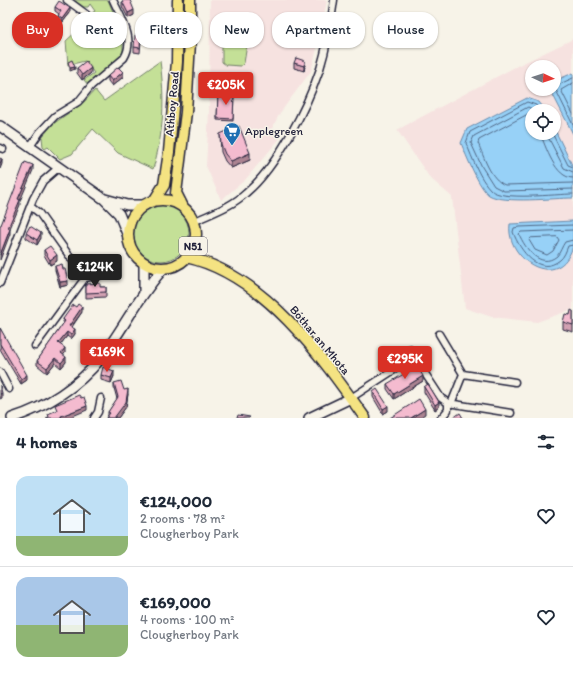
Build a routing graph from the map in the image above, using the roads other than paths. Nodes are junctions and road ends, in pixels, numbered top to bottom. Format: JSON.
{"nodes":[{"id":1,"x":67,"y":0,"type":"edge"},
{"id":2,"x":113,"y":0,"type":"edge"},
{"id":3,"x":178,"y":0,"type":"edge"},
{"id":4,"x":190,"y":0,"type":"edge"},
{"id":5,"x":334,"y":0,"type":"edge"},
{"id":6,"x":83,"y":12,"type":"edge"},
{"id":7,"x":0,"y":126,"type":"edge"},
{"id":8,"x":27,"y":146,"type":"junction"},
{"id":9,"x":58,"y":168,"type":"junction"},
{"id":10,"x":104,"y":199,"type":"junction"},
{"id":11,"x":150,"y":203,"type":"junction"},
{"id":12,"x":30,"y":206,"type":"junction"},
{"id":13,"x":183,"y":208,"type":"junction"},
{"id":14,"x":193,"y":222,"type":"junction"},
{"id":15,"x":128,"y":236,"type":"junction"},
{"id":16,"x":195,"y":240,"type":"junction"},
{"id":17,"x":186,"y":257,"type":"junction"},
{"id":18,"x":206,"y":261,"type":"junction"},
{"id":19,"x":144,"y":263,"type":"junction"},
{"id":20,"x":164,"y":268,"type":"junction"},
{"id":21,"x":100,"y":275,"type":"dead end"},
{"id":22,"x":85,"y":278,"type":"junction"},
{"id":23,"x":0,"y":283,"type":"edge"},
{"id":24,"x":144,"y":292,"type":"junction"},
{"id":25,"x":439,"y":334,"type":"dead end"},
{"id":26,"x":35,"y":346,"type":"dead end"},
{"id":27,"x":409,"y":349,"type":"dead end"},
{"id":28,"x":414,"y":357,"type":"junction"},
{"id":29,"x":0,"y":372,"type":"edge"},
{"id":30,"x":463,"y":374,"type":"junction"},
{"id":31,"x":2,"y":379,"type":"edge"},
{"id":32,"x":515,"y":382,"type":"dead end"},
{"id":33,"x":9,"y":389,"type":"dead end"},
{"id":34,"x":100,"y":398,"type":"dead end"},
{"id":35,"x":351,"y":398,"type":"junction"},
{"id":36,"x":450,"y":404,"type":"junction"},
{"id":37,"x":493,"y":410,"type":"junction"},
{"id":38,"x":511,"y":413,"type":"dead end"},
{"id":39,"x":12,"y":418,"type":"edge"},
{"id":40,"x":94,"y":418,"type":"edge"},
{"id":41,"x":309,"y":418,"type":"edge"},
{"id":42,"x":365,"y":418,"type":"edge"},
{"id":43,"x":441,"y":418,"type":"edge"},
{"id":44,"x":492,"y":418,"type":"edge"}],
"edges":[{"from":1,"to":6,"type":"street"},
{"from":2,"to":8,"type":"street"},
{"from":3,"to":11,"type":"main road","name":"Athboy Road"},
{"from":4,"to":13,"type":"main road","name":"Athboy Road","number":"N51"},
{"from":5,"to":14,"type":"street"},
{"from":7,"to":8,"type":"street"},
{"from":8,"to":9,"type":"street"},
{"from":9,"to":10,"type":"street"},
{"from":9,"to":12,"type":"street"},
{"from":10,"to":11,"type":"street"},
{"from":10,"to":15,"type":"street"},
{"from":11,"to":13,"type":"main road"},
{"from":11,"to":15,"type":"main road"},
{"from":12,"to":22,"type":"street"},
{"from":12,"to":23,"type":"street"},
{"from":13,"to":14,"type":"main road","number":"N51"},
{"from":14,"to":16,"type":"main road","number":"N51"},
{"from":15,"to":19,"type":"main road"},
{"from":16,"to":17,"type":"main road","number":"N51"},
{"from":16,"to":18,"type":"main road","number":"N51"},
{"from":17,"to":18,"type":"main road","name":"Bóthar an Mhota","number":"N51"},
{"from":17,"to":20,"type":"main road","number":"N51"},
{"from":18,"to":35,"type":"main road","name":"Bóthar an Mhota","number":"N51"},
{"from":19,"to":20,"type":"main road"},
{"from":19,"to":24,"type":"street"},
{"from":20,"to":24,"type":"street"},
{"from":21,"to":22,"type":"street"},
{"from":22,"to":26,"type":"street"},
{"from":24,"to":39,"type":"street"},
{"from":25,"to":30,"type":"street"},
{"from":27,"to":28,"type":"street"},
{"from":28,"to":35,"type":"street"},
{"from":28,"to":36,"type":"street"},
{"from":29,"to":31,"type":"street"},
{"from":30,"to":32,"type":"street"},
{"from":30,"to":36,"type":"street"},
{"from":31,"to":33,"type":"street"},
{"from":34,"to":40,"type":"street"},
{"from":35,"to":41,"type":"street"},
{"from":35,"to":42,"type":"main road","name":"Bóthar an Mhota","number":"N51"},
{"from":36,"to":37,"type":"street"},
{"from":36,"to":43,"type":"street"},
{"from":37,"to":38,"type":"street"},
{"from":37,"to":44,"type":"street"}]}
